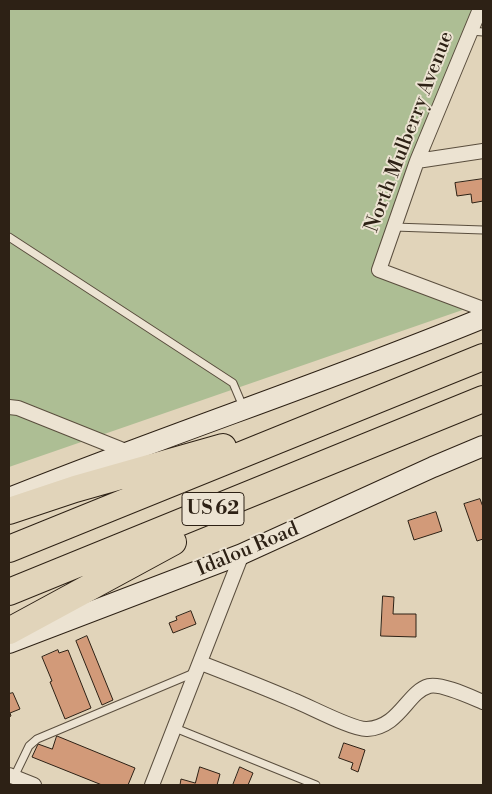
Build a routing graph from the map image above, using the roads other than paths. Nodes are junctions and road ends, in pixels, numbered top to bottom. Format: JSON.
{"nodes":[{"id":1,"x":480,"y":9,"type":"edge"},
{"id":2,"x":477,"y":31,"type":"edge"},
{"id":3,"x":483,"y":151,"type":"edge"},
{"id":4,"x":417,"y":161,"type":"junction"},
{"id":5,"x":394,"y":226,"type":"junction"},
{"id":6,"x":483,"y":230,"type":"edge"},
{"id":7,"x":9,"y":237,"type":"edge"},
{"id":8,"x":483,"y":308,"type":"edge"},
{"id":9,"x":483,"y":318,"type":"edge"},
{"id":10,"x":483,"y":356,"type":"edge"},
{"id":11,"x":483,"y":399,"type":"edge"},
{"id":12,"x":363,"y":406,"type":"junction"},
{"id":13,"x":9,"y":407,"type":"edge"},
{"id":14,"x":244,"y":409,"type":"junction"},
{"id":15,"x":416,"y":427,"type":"junction"},
{"id":16,"x":483,"y":446,"type":"edge"},
{"id":17,"x":128,"y":452,"type":"junction"},
{"id":18,"x":9,"y":498,"type":"edge"},
{"id":19,"x":9,"y":511,"type":"edge"},
{"id":20,"x":9,"y":550,"type":"edge"},
{"id":21,"x":242,"y":554,"type":"junction"},
{"id":22,"x":9,"y":592,"type":"edge"},
{"id":23,"x":9,"y":631,"type":"edge"},
{"id":24,"x":9,"y":643,"type":"edge"},
{"id":25,"x":199,"y":668,"type":"junction"},
{"id":26,"x":483,"y":702,"type":"edge"},
{"id":27,"x":175,"y":728,"type":"junction"},
{"id":28,"x":11,"y":776,"type":"edge"},
{"id":29,"x":34,"y":785,"type":"edge"},
{"id":30,"x":152,"y":785,"type":"edge"},
{"id":31,"x":316,"y":785,"type":"edge"}],
"edges":[{"from":1,"to":2,"type":"street","name":"North Mulberry Avenue"},
{"from":2,"to":4,"type":"street","name":"North Mulberry Avenue"},
{"from":3,"to":4,"type":"street"},
{"from":4,"to":5,"type":"street","name":"North Mulberry Avenue"},
{"from":5,"to":6,"type":"lane"},
{"from":5,"to":8,"type":"street","name":"North Mulberry Avenue"},
{"from":7,"to":14,"type":"lane"},
{"from":9,"to":14,"type":"street"},
{"from":10,"to":12,"type":"highway","number":"US 62"},
{"from":11,"to":15,"type":"highway","number":"US 62"},
{"from":12,"to":19,"type":"highway"},
{"from":12,"to":20,"type":"highway","number":"US 62"},
{"from":13,"to":17,"type":"street"},
{"from":14,"to":17,"type":"street"},
{"from":15,"to":22,"type":"highway","number":"US 62"},
{"from":15,"to":23,"type":"highway"},
{"from":16,"to":21,"type":"street","name":"Idalou Road"},
{"from":17,"to":18,"type":"street"},
{"from":21,"to":24,"type":"street","name":"Idalou Road"},
{"from":21,"to":25,"type":"street"},
{"from":25,"to":26,"type":"street"},
{"from":25,"to":27,"type":"street"},
{"from":25,"to":28,"type":"lane"},
{"from":27,"to":30,"type":"street"},
{"from":27,"to":31,"type":"lane"},
{"from":28,"to":29,"type":"street"}]}
